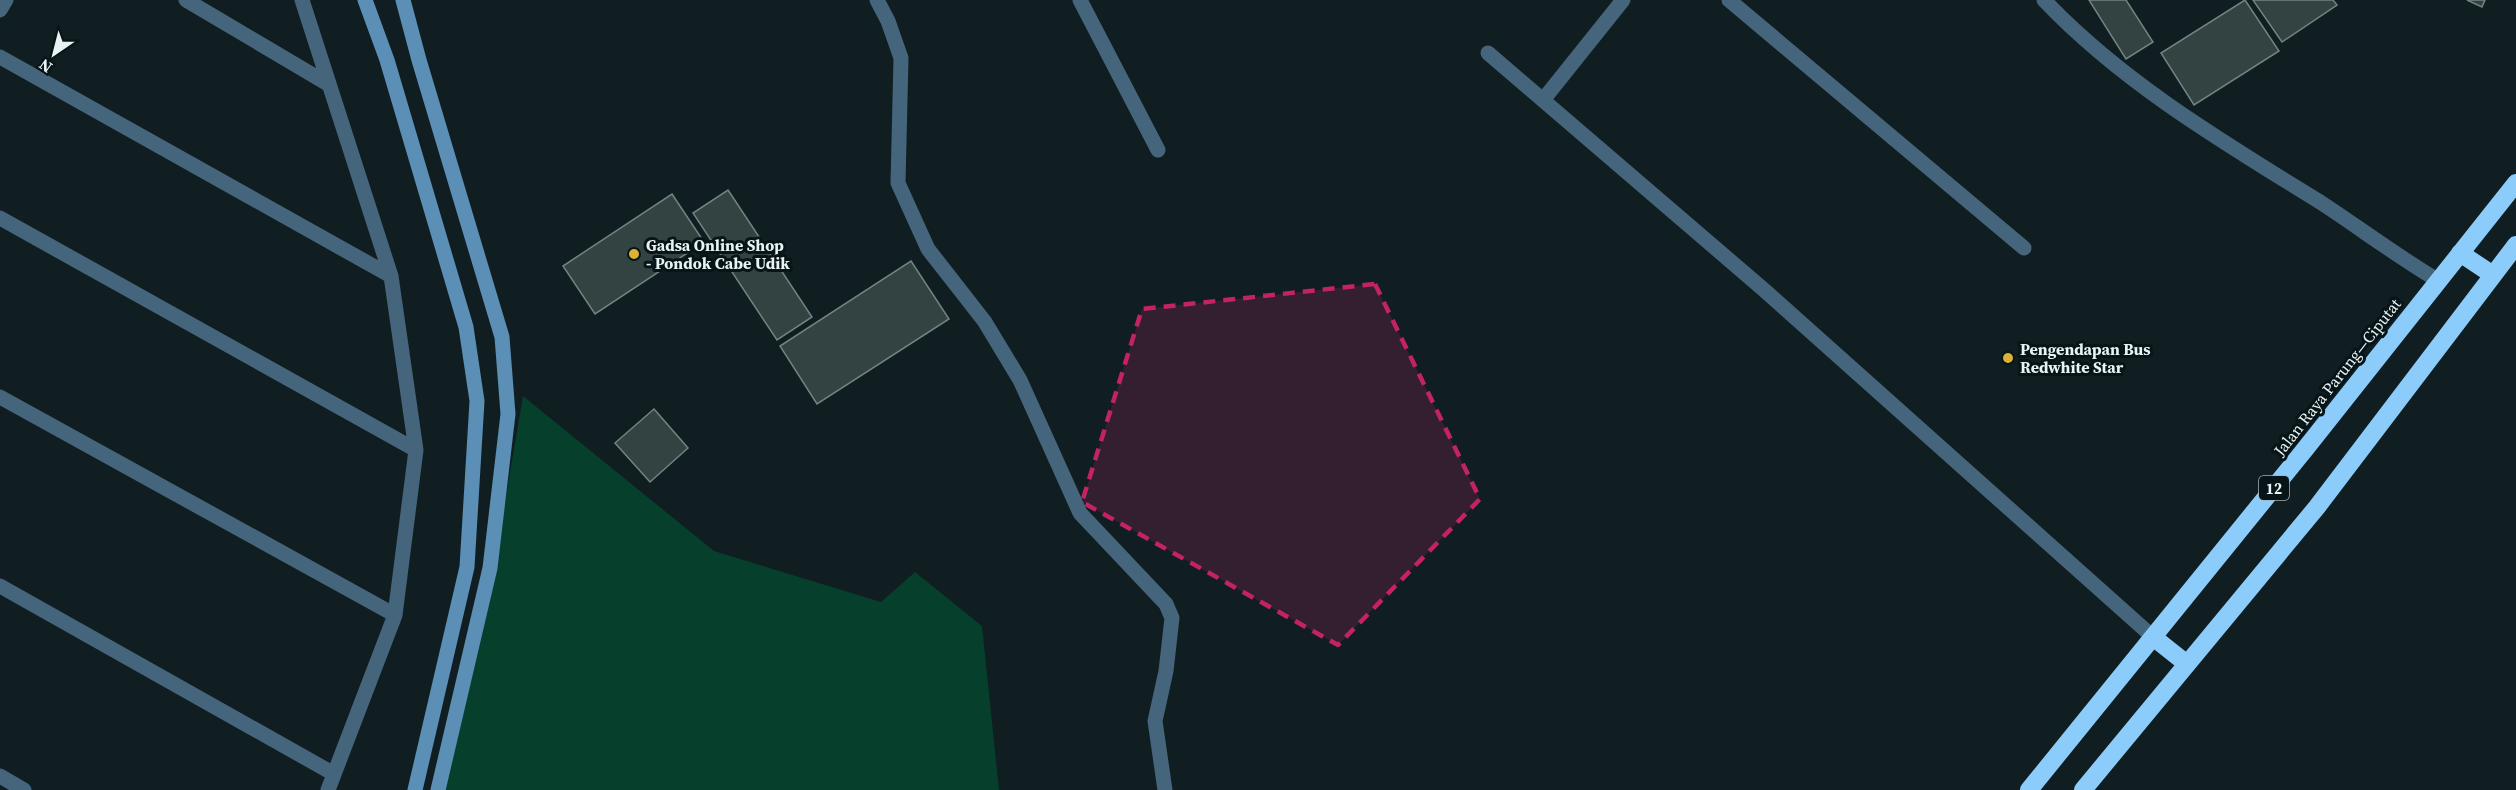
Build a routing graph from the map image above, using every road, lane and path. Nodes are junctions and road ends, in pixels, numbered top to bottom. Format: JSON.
{"nodes":[{"id":1,"x":6,"y":0,"type":"edge"},
{"id":2,"x":186,"y":0,"type":"edge"},
{"id":3,"x":302,"y":0,"type":"edge"},
{"id":4,"x":365,"y":0,"type":"edge"},
{"id":5,"x":403,"y":0,"type":"edge"},
{"id":6,"x":877,"y":0,"type":"edge"},
{"id":7,"x":1080,"y":0,"type":"edge"},
{"id":8,"x":1623,"y":0,"type":"edge"},
{"id":9,"x":1729,"y":0,"type":"edge"},
{"id":10,"x":2044,"y":0,"type":"edge"},
{"id":11,"x":0,"y":10,"type":"edge"},
{"id":12,"x":1488,"y":53,"type":"dead end"},
{"id":13,"x":0,"y":57,"type":"edge"},
{"id":14,"x":328,"y":84,"type":"junction"},
{"id":15,"x":1543,"y":100,"type":"junction"},
{"id":16,"x":1158,"y":150,"type":"dead end"},
{"id":17,"x":2516,"y":183,"type":"edge"},
{"id":18,"x":0,"y":218,"type":"edge"},
{"id":19,"x":2516,"y":245,"type":"edge"},
{"id":20,"x":2024,"y":248,"type":"dead end"},
{"id":21,"x":2460,"y":253,"type":"junction"},
{"id":22,"x":2493,"y":275,"type":"junction"},
{"id":23,"x":391,"y":276,"type":"junction"},
{"id":24,"x":2439,"y":281,"type":"junction"},
{"id":25,"x":0,"y":397,"type":"edge"},
{"id":26,"x":416,"y":450,"type":"junction"},
{"id":27,"x":0,"y":586,"type":"edge"},
{"id":28,"x":394,"y":615,"type":"junction"},
{"id":29,"x":2153,"y":637,"type":"junction"},
{"id":30,"x":2187,"y":664,"type":"junction"},
{"id":31,"x":334,"y":774,"type":"junction"},
{"id":32,"x":0,"y":776,"type":"edge"},
{"id":33,"x":24,"y":790,"type":"edge"},
{"id":34,"x":328,"y":790,"type":"edge"},
{"id":35,"x":415,"y":790,"type":"edge"},
{"id":36,"x":438,"y":790,"type":"edge"},
{"id":37,"x":1165,"y":790,"type":"edge"},
{"id":38,"x":2029,"y":790,"type":"edge"},
{"id":39,"x":2084,"y":790,"type":"edge"}],
"edges":[{"from":1,"to":11,"type":"street"},
{"from":2,"to":14,"type":"street"},
{"from":3,"to":14,"type":"street"},
{"from":4,"to":35,"type":"street"},
{"from":5,"to":36,"type":"street"},
{"from":6,"to":37,"type":"street"},
{"from":7,"to":16,"type":"street"},
{"from":8,"to":15,"type":"street"},
{"from":9,"to":20,"type":"street"},
{"from":10,"to":24,"type":"street"},
{"from":12,"to":15,"type":"street"},
{"from":13,"to":23,"type":"street"},
{"from":14,"to":23,"type":"street"},
{"from":15,"to":29,"type":"street"},
{"from":17,"to":21,"type":"highway","name":"Jalan Raya Parung—Ciputat","number":"12"},
{"from":18,"to":26,"type":"street"},
{"from":19,"to":22,"type":"highway"},
{"from":21,"to":22,"type":"highway"},
{"from":21,"to":24,"type":"highway","name":"Jalan Raya Parung—Ciputat","number":"12"},
{"from":22,"to":30,"type":"highway"},
{"from":23,"to":26,"type":"street"},
{"from":24,"to":29,"type":"highway","name":"Jalan Raya Parung—Ciputat","number":"12"},
{"from":25,"to":28,"type":"street"},
{"from":26,"to":28,"type":"street"},
{"from":27,"to":31,"type":"street"},
{"from":28,"to":31,"type":"street"},
{"from":29,"to":30,"type":"highway"},
{"from":29,"to":38,"type":"highway","name":"Jalan Raya Parung—Ciputat","number":"12"},
{"from":30,"to":39,"type":"highway"},
{"from":31,"to":34,"type":"street"},
{"from":32,"to":33,"type":"street"}]}
